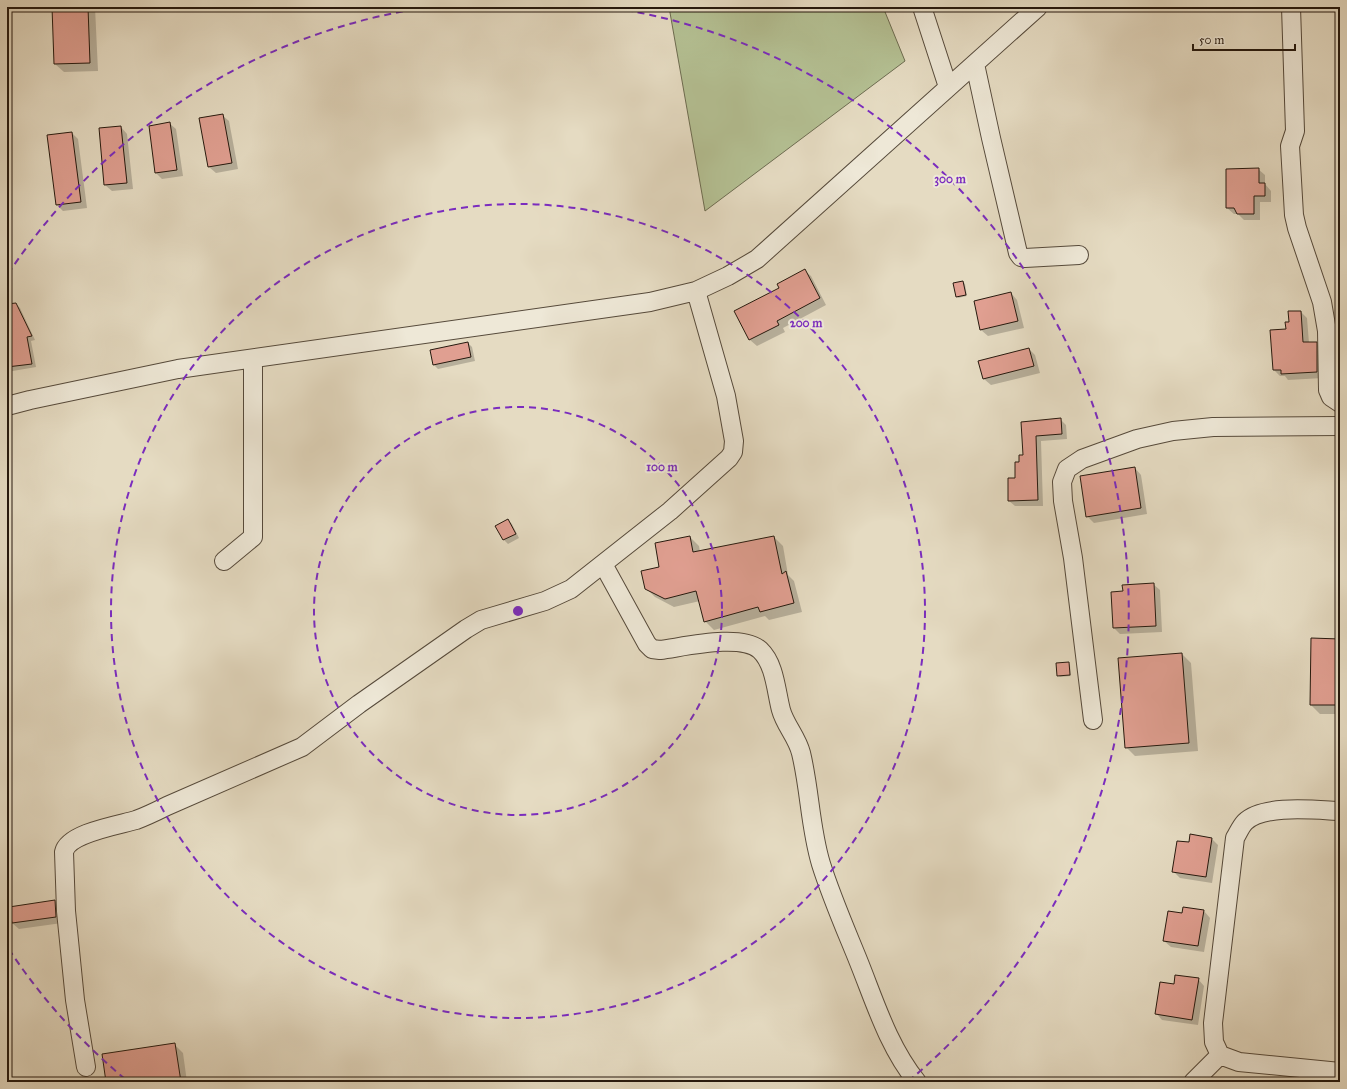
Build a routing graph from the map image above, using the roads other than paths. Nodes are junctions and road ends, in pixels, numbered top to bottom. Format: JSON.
{"nodes":[{"id":1,"x":922,"y":7,"type":"edge"},
{"id":2,"x":1038,"y":7,"type":"edge"},
{"id":3,"x":1291,"y":7,"type":"edge"},
{"id":4,"x":975,"y":64,"type":"junction"},
{"id":5,"x":948,"y":87,"type":"junction"},
{"id":6,"x":1079,"y":254,"type":"dead end"},
{"id":7,"x":696,"y":291,"type":"junction"},
{"id":8,"x":253,"y":359,"type":"junction"},
{"id":9,"x":1340,"y":403,"type":"edge"},
{"id":10,"x":7,"y":406,"type":"edge"},
{"id":11,"x":1340,"y":426,"type":"edge"},
{"id":12,"x":224,"y":561,"type":"dead end"},
{"id":13,"x":603,"y":564,"type":"junction"},
{"id":14,"x":1092,"y":720,"type":"dead end"},
{"id":15,"x":1340,"y":811,"type":"edge"},
{"id":16,"x":1220,"y":1055,"type":"junction"},
{"id":17,"x":86,"y":1067,"type":"dead end"},
{"id":18,"x":1340,"y":1072,"type":"edge"},
{"id":19,"x":917,"y":1082,"type":"edge"},
{"id":20,"x":1193,"y":1082,"type":"edge"}],
"edges":[{"from":1,"to":5,"type":"street"},
{"from":2,"to":4,"type":"street"},
{"from":3,"to":9,"type":"street"},
{"from":4,"to":5,"type":"street"},
{"from":4,"to":6,"type":"street"},
{"from":5,"to":7,"type":"street"},
{"from":7,"to":8,"type":"street"},
{"from":7,"to":13,"type":"street"},
{"from":8,"to":10,"type":"street"},
{"from":8,"to":12,"type":"street"},
{"from":11,"to":14,"type":"street"},
{"from":13,"to":17,"type":"street"},
{"from":13,"to":19,"type":"street"},
{"from":15,"to":16,"type":"street"},
{"from":16,"to":18,"type":"street"},
{"from":16,"to":20,"type":"street"}]}
